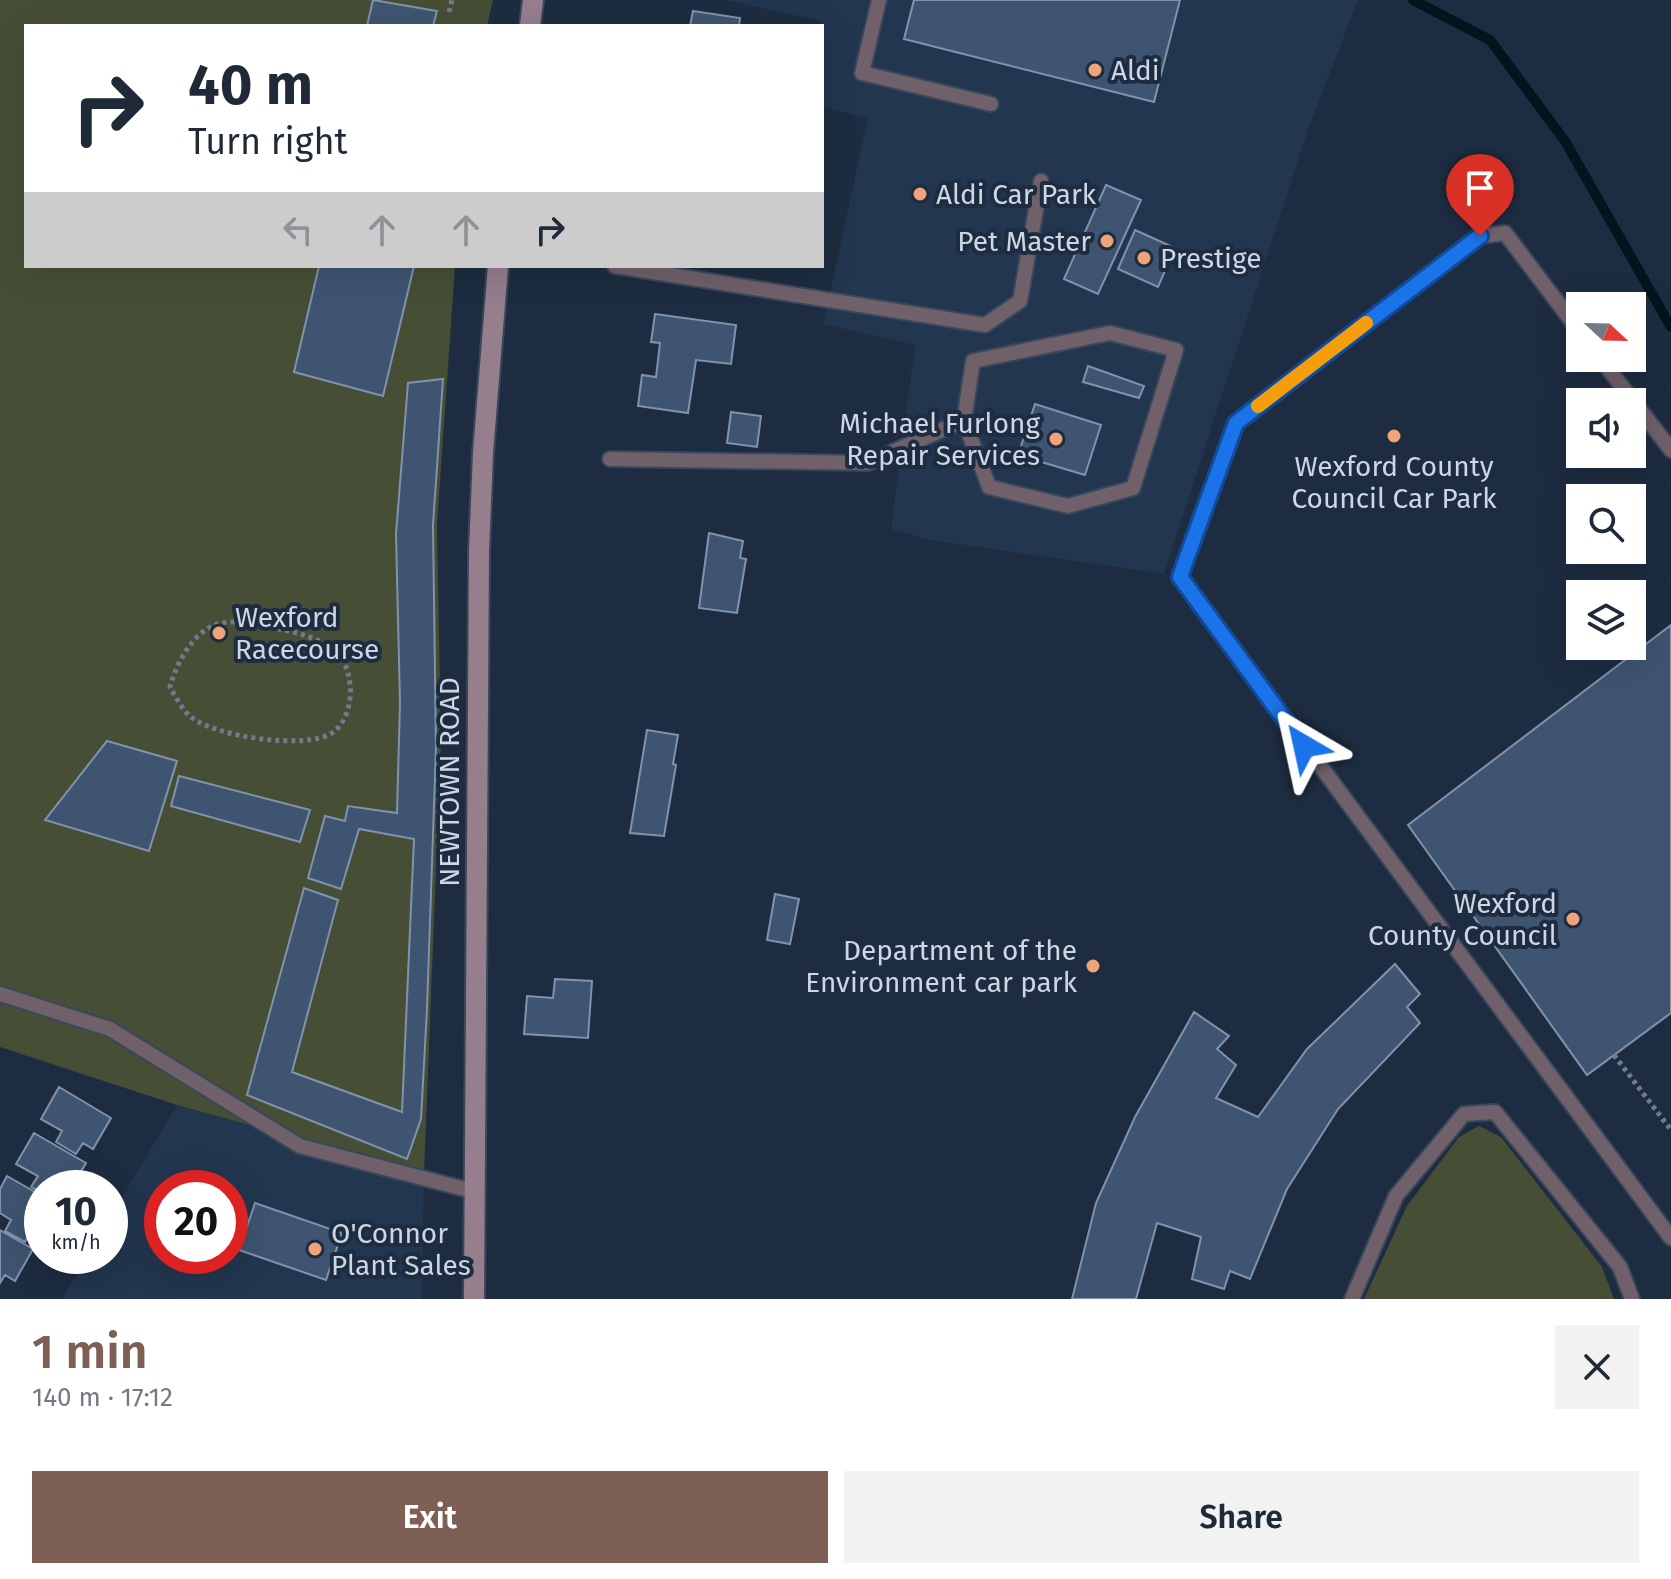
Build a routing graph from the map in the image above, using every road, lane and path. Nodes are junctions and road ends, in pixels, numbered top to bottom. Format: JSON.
{"nodes":[{"id":1,"x":452,"y":0,"type":"edge"},
{"id":2,"x":533,"y":0,"type":"edge"},
{"id":3,"x":879,"y":0,"type":"edge"},
{"id":4,"x":449,"y":12,"type":"dead end"},
{"id":5,"x":530,"y":24,"type":"edge"},
{"id":6,"x":991,"y":104,"type":"dead end"},
{"id":7,"x":1041,"y":181,"type":"dead end"},
{"id":8,"x":498,"y":268,"type":"edge"},
{"id":9,"x":628,"y":268,"type":"edge"},
{"id":10,"x":1566,"y":314,"type":"edge"},
{"id":11,"x":1611,"y":372,"type":"edge"},
{"id":12,"x":964,"y":420,"type":"junction"},
{"id":13,"x":1671,"y":450,"type":"edge"},
{"id":14,"x":610,"y":459,"type":"dead end"},
{"id":15,"x":183,"y":658,"type":"joint"},
{"id":16,"x":0,"y":994,"type":"edge"},
{"id":17,"x":1614,"y":1055,"type":"dead end"},
{"id":18,"x":1671,"y":1130,"type":"edge"},
{"id":19,"x":476,"y":1192,"type":"junction"},
{"id":20,"x":1671,"y":1238,"type":"edge"},
{"id":21,"x":474,"y":1299,"type":"edge"},
{"id":22,"x":1352,"y":1299,"type":"edge"},
{"id":23,"x":1632,"y":1299,"type":"edge"}],
"edges":[{"from":1,"to":4,"type":"path"},
{"from":2,"to":5,"type":"main road"},
{"from":3,"to":6,"type":"lane"},
{"from":7,"to":9,"type":"lane"},
{"from":8,"to":19,"type":"main road","name":"NEWTOWN ROAD"},
{"from":10,"to":20,"type":"lane"},
{"from":11,"to":13,"type":"lane"},
{"from":12,"to":12,"type":"lane"},
{"from":12,"to":14,"type":"lane"},
{"from":15,"to":15,"type":"path"},
{"from":16,"to":19,"type":"lane"},
{"from":17,"to":18,"type":"path"},
{"from":19,"to":21,"type":"main road","name":"NEWTOWN ROAD"},
{"from":22,"to":23,"type":"lane"}]}
